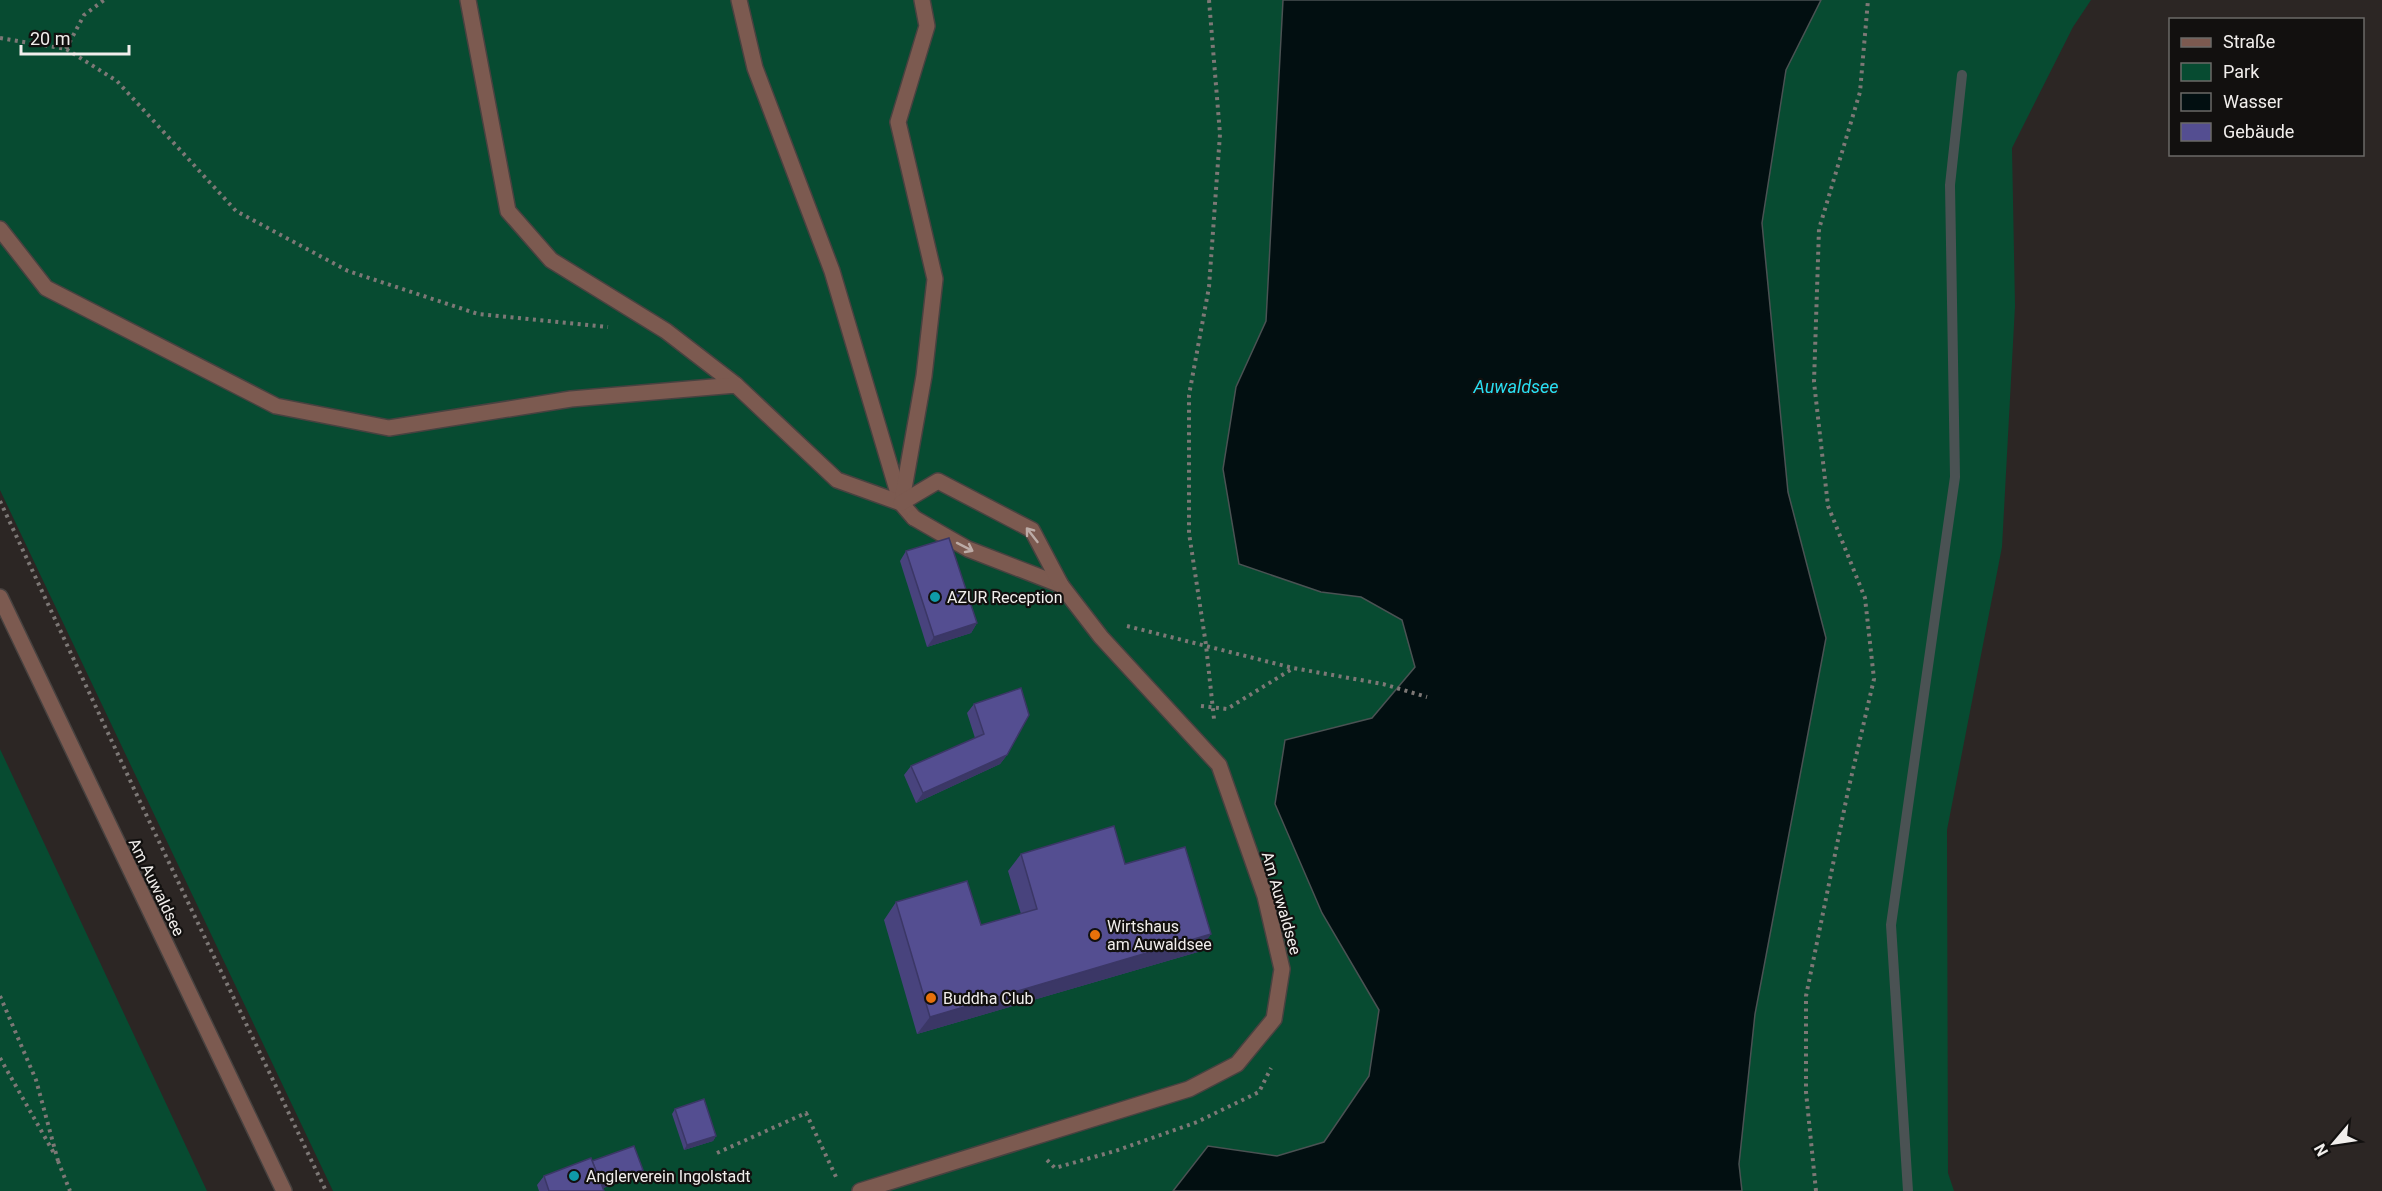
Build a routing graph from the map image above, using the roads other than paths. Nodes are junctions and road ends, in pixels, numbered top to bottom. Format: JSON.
{"nodes":[{"id":1,"x":468,"y":0,"type":"edge"},
{"id":2,"x":739,"y":0,"type":"edge"},
{"id":3,"x":922,"y":0,"type":"edge"},
{"id":4,"x":0,"y":229,"type":"edge"},
{"id":5,"x":736,"y":385,"type":"junction"},
{"id":6,"x":902,"y":503,"type":"junction"},
{"id":7,"x":1062,"y":585,"type":"junction"},
{"id":8,"x":0,"y":597,"type":"edge"},
{"id":9,"x":284,"y":1191,"type":"edge"},
{"id":10,"x":860,"y":1191,"type":"edge"}],
"edges":[{"from":1,"to":5,"type":"street"},
{"from":2,"to":6,"type":"street"},
{"from":3,"to":6,"type":"street"},
{"from":4,"to":5,"type":"street"},
{"from":5,"to":6,"type":"street"},
{"from":6,"to":7,"type":"street","one_way":true},
{"from":7,"to":6,"type":"street","name":"Am Auwaldsee","one_way":true},
{"from":7,"to":10,"type":"street","name":"Am Auwaldsee"},
{"from":8,"to":9,"type":"street","name":"Am Auwaldsee"}]}
